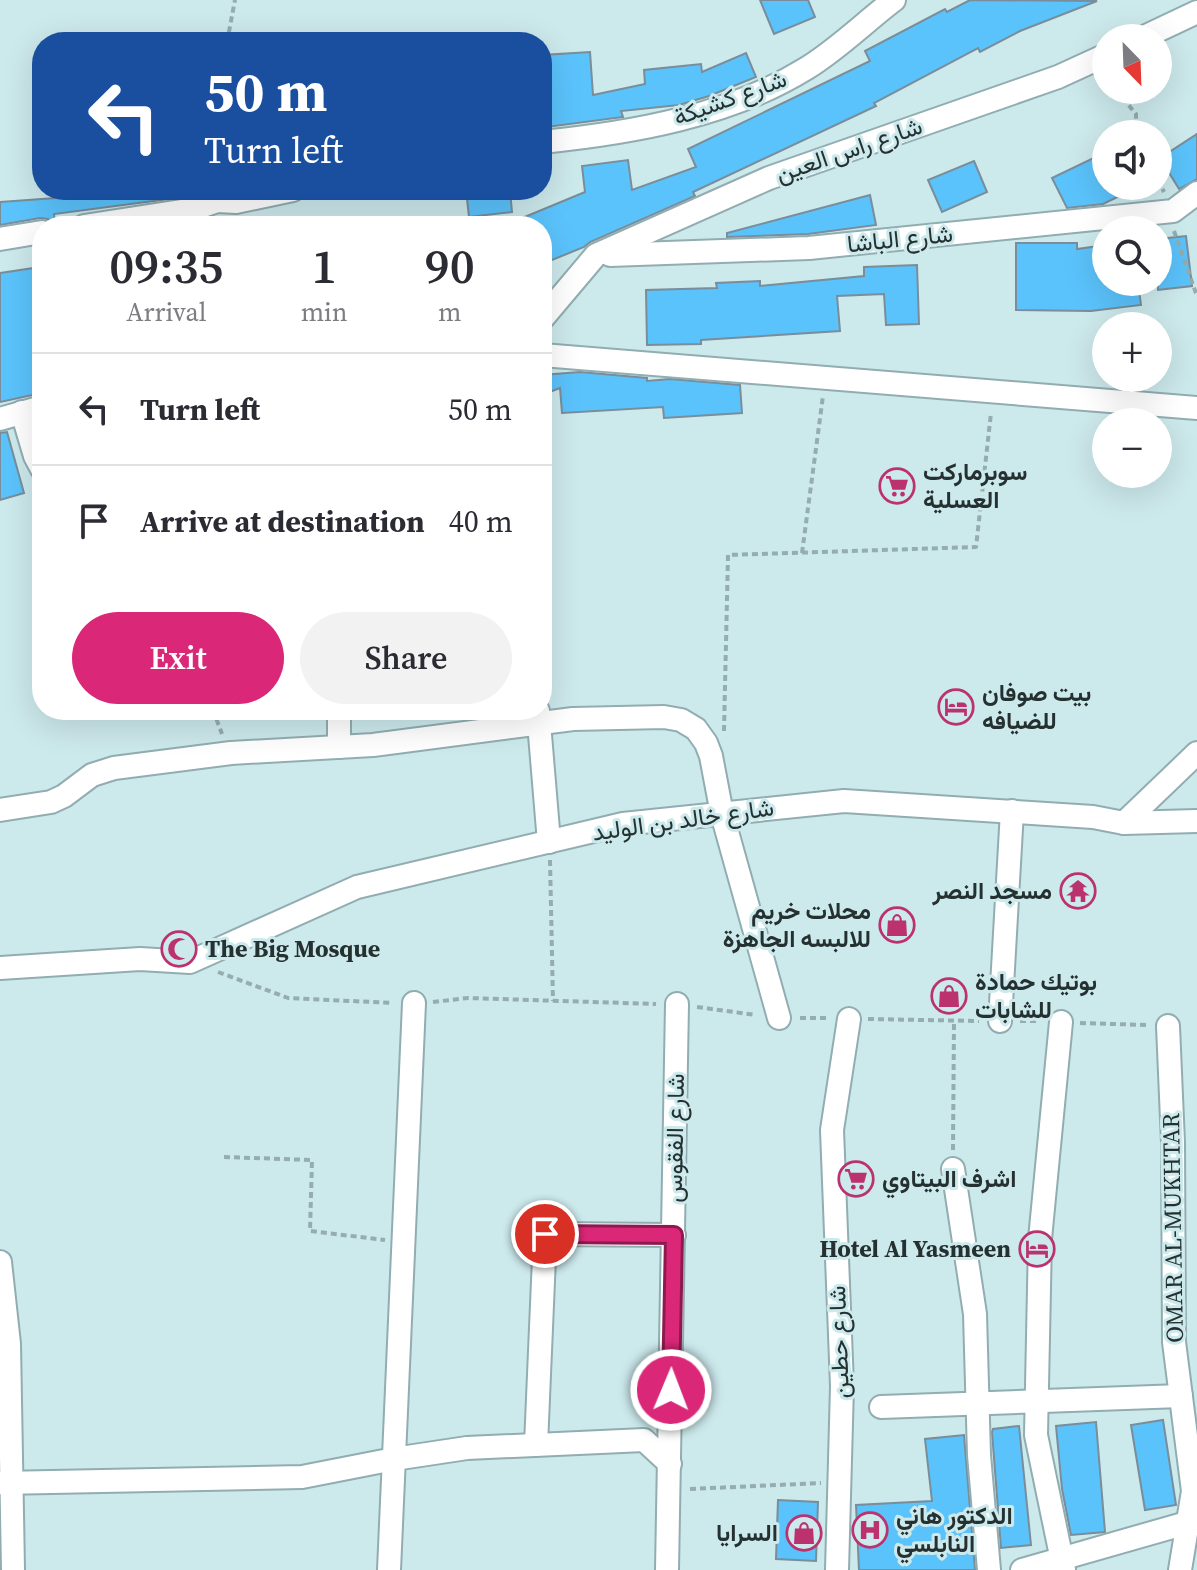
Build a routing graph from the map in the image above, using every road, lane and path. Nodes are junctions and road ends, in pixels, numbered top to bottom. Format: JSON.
{"nodes":[{"id":1,"x":235,"y":0,"type":"edge"},
{"id":2,"x":894,"y":0,"type":"edge"},
{"id":3,"x":1197,"y":12,"type":"edge"},
{"id":4,"x":1172,"y":24,"type":"edge"},
{"id":5,"x":229,"y":32,"type":"edge"},
{"id":6,"x":1092,"y":61,"type":"edge"},
{"id":7,"x":552,"y":140,"type":"edge"},
{"id":8,"x":1197,"y":193,"type":"edge"},
{"id":9,"x":246,"y":200,"type":"edge"},
{"id":10,"x":1168,"y":200,"type":"edge"},
{"id":11,"x":1173,"y":211,"type":"junction"},
{"id":12,"x":1197,"y":211,"type":"edge"},
{"id":13,"x":198,"y":216,"type":"edge"},
{"id":14,"x":32,"y":234,"type":"edge"},
{"id":15,"x":0,"y":239,"type":"edge"},
{"id":16,"x":596,"y":255,"type":"junction"},
{"id":17,"x":1197,"y":296,"type":"edge"},
{"id":18,"x":552,"y":307,"type":"edge"},
{"id":19,"x":552,"y":356,"type":"edge"},
{"id":20,"x":825,"y":378,"type":"junction"},
{"id":21,"x":994,"y":392,"type":"junction"},
{"id":22,"x":1197,"y":408,"type":"edge"},
{"id":23,"x":32,"y":409,"type":"edge"},
{"id":24,"x":0,"y":419,"type":"edge"},
{"id":25,"x":802,"y":553,"type":"junction"},
{"id":26,"x":552,"y":718,"type":"edge"},
{"id":27,"x":339,"y":720,"type":"edge"},
{"id":28,"x":521,"y":720,"type":"edge"},
{"id":29,"x":539,"y":720,"type":"edge"},
{"id":30,"x":724,"y":737,"type":"dead end"},
{"id":31,"x":339,"y":747,"type":"junction"},
{"id":32,"x":1197,"y":753,"type":"edge"},
{"id":33,"x":0,"y":810,"type":"edge"},
{"id":34,"x":1012,"y":811,"type":"junction"},
{"id":35,"x":722,"y":814,"type":"junction"},
{"id":36,"x":1197,"y":821,"type":"edge"},
{"id":37,"x":1124,"y":823,"type":"junction"},
{"id":38,"x":549,"y":842,"type":"junction"},
{"id":39,"x":0,"y":968,"type":"edge"},
{"id":40,"x":553,"y":1001,"type":"dead end"},
{"id":41,"x":414,"y":1003,"type":"dead end"},
{"id":42,"x":677,"y":1004,"type":"dead end"},
{"id":43,"x":779,"y":1018,"type":"dead end"},
{"id":44,"x":849,"y":1019,"type":"dead end"},
{"id":45,"x":954,"y":1020,"type":"dead end"},
{"id":46,"x":1000,"y":1021,"type":"dead end"},
{"id":47,"x":1061,"y":1022,"type":"dead end"},
{"id":48,"x":1168,"y":1026,"type":"dead end"},
{"id":49,"x":224,"y":1157,"type":"dead end"},
{"id":50,"x":953,"y":1169,"type":"joint"},
{"id":51,"x":674,"y":1235,"type":"junction"},
{"id":52,"x":403,"y":1243,"type":"junction"},
{"id":53,"x":0,"y":1262,"type":"edge"},
{"id":54,"x":1181,"y":1396,"type":"junction"},
{"id":55,"x":1037,"y":1401,"type":"junction"},
{"id":56,"x":978,"y":1403,"type":"junction"},
{"id":57,"x":881,"y":1407,"type":"dead end"},
{"id":58,"x":536,"y":1445,"type":"junction"},
{"id":59,"x":394,"y":1459,"type":"junction"},
{"id":60,"x":670,"y":1464,"type":"junction"},
{"id":61,"x":839,"y":1482,"type":"junction"},
{"id":62,"x":5,"y":1484,"type":"edge"},
{"id":63,"x":670,"y":1490,"type":"junction"},
{"id":64,"x":1192,"y":1522,"type":"edge"},
{"id":65,"x":1062,"y":1564,"type":"edge"},
{"id":66,"x":13,"y":1570,"type":"edge"},
{"id":67,"x":389,"y":1570,"type":"edge"},
{"id":68,"x":667,"y":1570,"type":"edge"},
{"id":69,"x":837,"y":1570,"type":"edge"},
{"id":70,"x":989,"y":1570,"type":"edge"},
{"id":71,"x":1022,"y":1570,"type":"edge"},
{"id":72,"x":1180,"y":1570,"type":"edge"}],
"edges":[{"from":1,"to":5,"type":"path"},
{"from":2,"to":7,"type":"street","name":"شارع كشيكة"},
{"from":3,"to":4,"type":"street"},
{"from":6,"to":16,"type":"street","name":"شارع راس العين"},
{"from":8,"to":11,"type":"street"},
{"from":9,"to":13,"type":"street"},
{"from":10,"to":11,"type":"path"},
{"from":11,"to":12,"type":"street","name":"شارع الباشا"},
{"from":11,"to":16,"type":"street","name":"شارع الباشا"},
{"from":11,"to":17,"type":"path"},
{"from":14,"to":15,"type":"street"},
{"from":16,"to":18,"type":"street"},
{"from":19,"to":20,"type":"street"},
{"from":20,"to":21,"type":"street"},
{"from":20,"to":25,"type":"path"},
{"from":21,"to":22,"type":"street"},
{"from":21,"to":25,"type":"path"},
{"from":23,"to":24,"type":"street"},
{"from":25,"to":30,"type":"path"},
{"from":26,"to":35,"type":"street"},
{"from":27,"to":31,"type":"street"},
{"from":28,"to":31,"type":"street"},
{"from":29,"to":38,"type":"street"},
{"from":31,"to":33,"type":"street"},
{"from":32,"to":37,"type":"street"},
{"from":34,"to":35,"type":"street","name":"شارع خالد بن الوليد"},
{"from":34,"to":37,"type":"street","name":"شارع خالد بن الوليد"},
{"from":34,"to":46,"type":"street"},
{"from":35,"to":38,"type":"street","name":"شارع خالد بن الوليد"},
{"from":35,"to":43,"type":"street"},
{"from":36,"to":37,"type":"street","name":"شارع خالد بن الوليد"},
{"from":38,"to":39,"type":"street","name":"شارع خالد بن الوليد"},
{"from":38,"to":40,"type":"path"},
{"from":41,"to":52,"type":"street"},
{"from":42,"to":51,"type":"street","name":"شارع الفقوس"},
{"from":44,"to":61,"type":"street","name":"شارع حطين"},
{"from":45,"to":50,"type":"path"},
{"from":47,"to":55,"type":"street"},
{"from":48,"to":54,"type":"street","name":"OMAR AL-MUKHTAR"},
{"from":49,"to":52,"type":"path"},
{"from":50,"to":56,"type":"street"},
{"from":51,"to":58,"type":"street"},
{"from":51,"to":60,"type":"street","name":"شارع الفقوس"},
{"from":52,"to":59,"type":"street"},
{"from":53,"to":62,"type":"street"},
{"from":54,"to":55,"type":"street"},
{"from":54,"to":64,"type":"street","name":"OMAR AL-MUKHTAR"},
{"from":55,"to":56,"type":"street"},
{"from":55,"to":65,"type":"street"},
{"from":56,"to":57,"type":"street"},
{"from":56,"to":70,"type":"street"},
{"from":58,"to":59,"type":"street"},
{"from":58,"to":60,"type":"street"},
{"from":59,"to":62,"type":"street"},
{"from":59,"to":67,"type":"street"},
{"from":60,"to":63,"type":"street","name":"شارع الفقوس"},
{"from":61,"to":63,"type":"path"},
{"from":61,"to":69,"type":"street","name":"شارع حطين"},
{"from":62,"to":66,"type":"street"},
{"from":63,"to":68,"type":"street","name":"شارع الفقوس"},
{"from":64,"to":65,"type":"street"},
{"from":64,"to":72,"type":"street","name":"OMAR AL-MUKHTAR"},
{"from":65,"to":71,"type":"street"}]}
